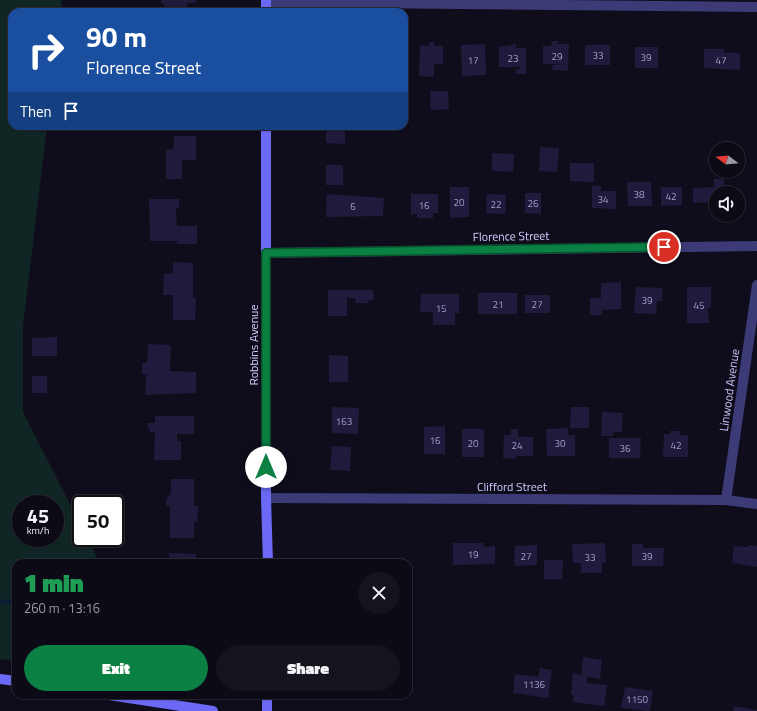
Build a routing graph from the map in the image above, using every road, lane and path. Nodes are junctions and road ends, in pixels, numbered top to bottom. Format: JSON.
{"nodes":[{"id":1,"x":266,"y":5,"type":"edge"},
{"id":2,"x":757,"y":7,"type":"edge"},
{"id":3,"x":266,"y":130,"type":"edge"},
{"id":4,"x":757,"y":246,"type":"edge"},
{"id":5,"x":266,"y":253,"type":"junction"},
{"id":6,"x":757,"y":285,"type":"edge"},
{"id":7,"x":266,"y":498,"type":"junction"},
{"id":8,"x":726,"y":500,"type":"junction"},
{"id":9,"x":757,"y":504,"type":"edge"},
{"id":10,"x":268,"y":559,"type":"edge"},
{"id":11,"x":0,"y":679,"type":"edge"},
{"id":12,"x":12,"y":680,"type":"edge"},
{"id":13,"x":135,"y":699,"type":"edge"},
{"id":14,"x":268,"y":699,"type":"edge"},
{"id":15,"x":213,"y":711,"type":"edge"},
{"id":16,"x":267,"y":711,"type":"edge"}],
"edges":[{"from":1,"to":2,"type":"street"},
{"from":3,"to":5,"type":"main road","name":"Robbins Avenue"},
{"from":4,"to":5,"type":"street","name":"Florence Street"},
{"from":5,"to":7,"type":"main road","name":"Robbins Avenue"},
{"from":6,"to":8,"type":"street","name":"Linwood Avenue"},
{"from":7,"to":8,"type":"street","name":"Clifford Street"},
{"from":7,"to":10,"type":"main road","name":"Robbins Avenue"},
{"from":8,"to":9,"type":"street","name":"Clifford Street"},
{"from":11,"to":12,"type":"main road"},
{"from":13,"to":15,"type":"main road"},
{"from":14,"to":16,"type":"main road"}]}
